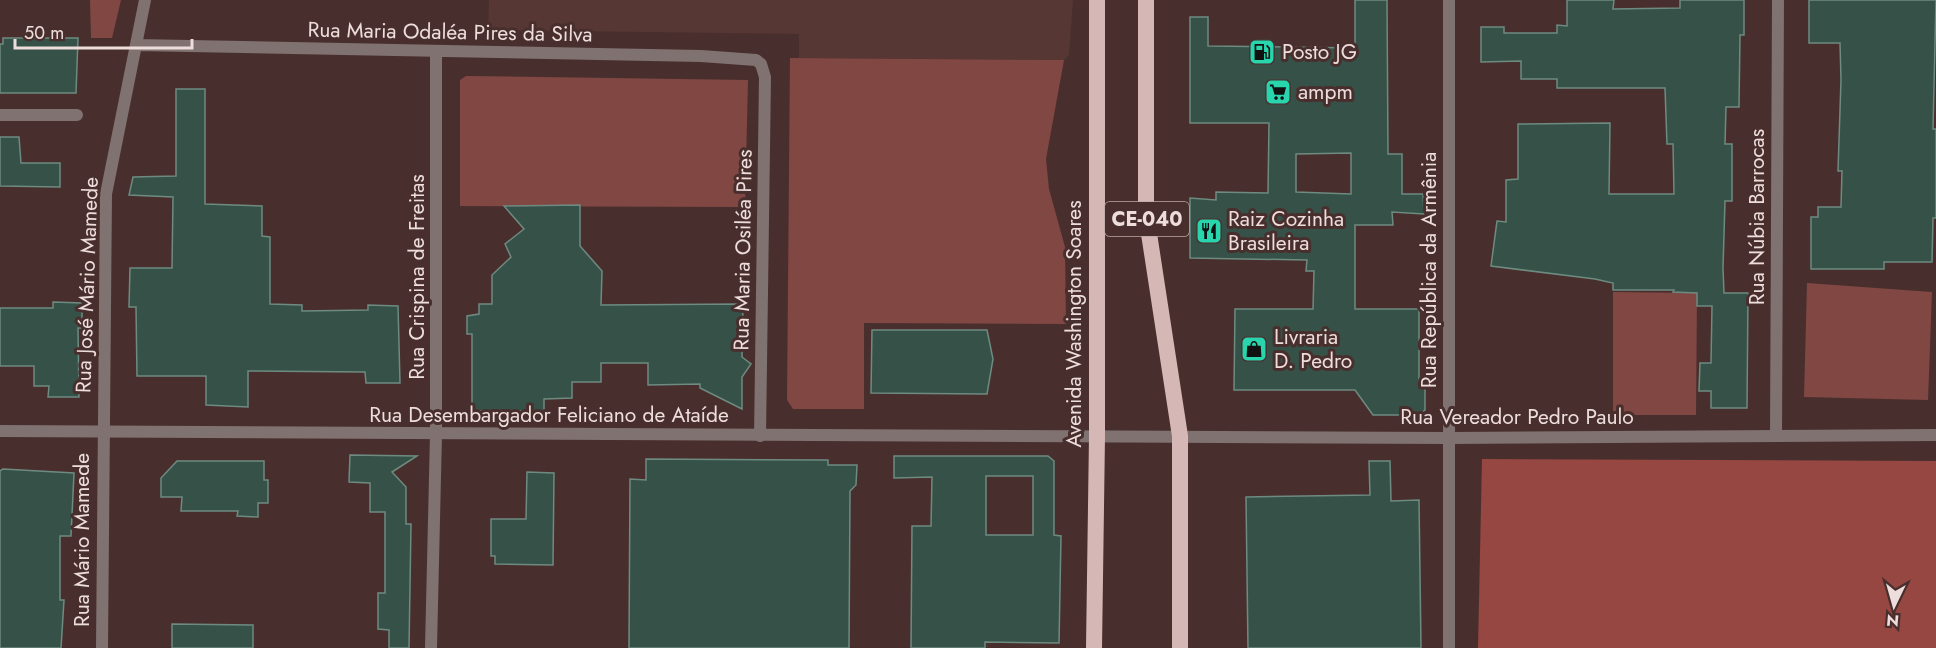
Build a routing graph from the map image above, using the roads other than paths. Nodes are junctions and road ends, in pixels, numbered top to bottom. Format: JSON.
{"nodes":[{"id":1,"x":145,"y":0,"type":"edge"},
{"id":2,"x":1097,"y":0,"type":"edge"},
{"id":3,"x":1146,"y":0,"type":"edge"},
{"id":4,"x":1449,"y":0,"type":"edge"},
{"id":5,"x":1778,"y":0,"type":"edge"},
{"id":6,"x":136,"y":45,"type":"junction"},
{"id":7,"x":436,"y":51,"type":"junction"},
{"id":8,"x":761,"y":64,"type":"joint"},
{"id":9,"x":0,"y":115,"type":"edge"},
{"id":10,"x":77,"y":115,"type":"dead end"},
{"id":11,"x":0,"y":431,"type":"edge"},
{"id":12,"x":102,"y":431,"type":"junction"},
{"id":13,"x":436,"y":434,"type":"junction"},
{"id":14,"x":1776,"y":435,"type":"junction"},
{"id":15,"x":1936,"y":435,"type":"edge"},
{"id":16,"x":760,"y":436,"type":"junction"},
{"id":17,"x":1097,"y":436,"type":"junction"},
{"id":18,"x":1180,"y":436,"type":"junction"},
{"id":19,"x":1448,"y":438,"type":"junction"},
{"id":20,"x":102,"y":648,"type":"edge"},
{"id":21,"x":431,"y":648,"type":"edge"},
{"id":22,"x":1094,"y":648,"type":"edge"},
{"id":23,"x":1180,"y":648,"type":"edge"},
{"id":24,"x":1449,"y":648,"type":"edge"}],
"edges":[{"from":1,"to":6,"type":"street","name":"Rua José Mário Mamede"},
{"from":2,"to":17,"type":"highway","name":"Avenida Washington Soares","number":"CE-040"},
{"from":3,"to":18,"type":"highway","number":"CE-040"},
{"from":4,"to":19,"type":"street","name":"Rua República da Armênia"},
{"from":5,"to":14,"type":"street","name":"Rua Núbia Barrocas"},
{"from":6,"to":7,"type":"street","name":"Rua Maria Odaléa Pires da Silva"},
{"from":6,"to":12,"type":"street","name":"Rua José Mário Mamede"},
{"from":7,"to":8,"type":"street","name":"Rua Maria Odaléa Pires da Silva"},
{"from":7,"to":13,"type":"street","name":"Rua Crispina de Freitas"},
{"from":8,"to":16,"type":"street","name":"Rua Maria Osiléa Pires"},
{"from":9,"to":10,"type":"street"},
{"from":11,"to":12,"type":"street","name":"Rua Desembargador Feliciano de Ataíde"},
{"from":12,"to":13,"type":"street","name":"Rua Desembargador Feliciano de Ataíde"},
{"from":12,"to":20,"type":"street","name":"Rua Mário Mamede"},
{"from":13,"to":16,"type":"street","name":"Rua Desembargador Feliciano de Ataíde"},
{"from":13,"to":21,"type":"street","name":"Rua Crispina de Freitas"},
{"from":14,"to":15,"type":"street","name":"Rua Vereador Pedro Paulo"},
{"from":14,"to":19,"type":"street","name":"Rua Vereador Pedro Paulo"},
{"from":16,"to":17,"type":"street","name":"Rua Desembargador Feliciano de Ataíde"},
{"from":17,"to":18,"type":"street","name":"Rua Vereador Pedro Paulo"},
{"from":17,"to":22,"type":"highway","name":"Avenida Washington Soares","number":"CE-040"},
{"from":18,"to":19,"type":"street","name":"Rua Vereador Pedro Paulo"},
{"from":18,"to":23,"type":"highway","number":"CE-040"},
{"from":19,"to":24,"type":"street","name":"Rua República da Armênia"}]}
